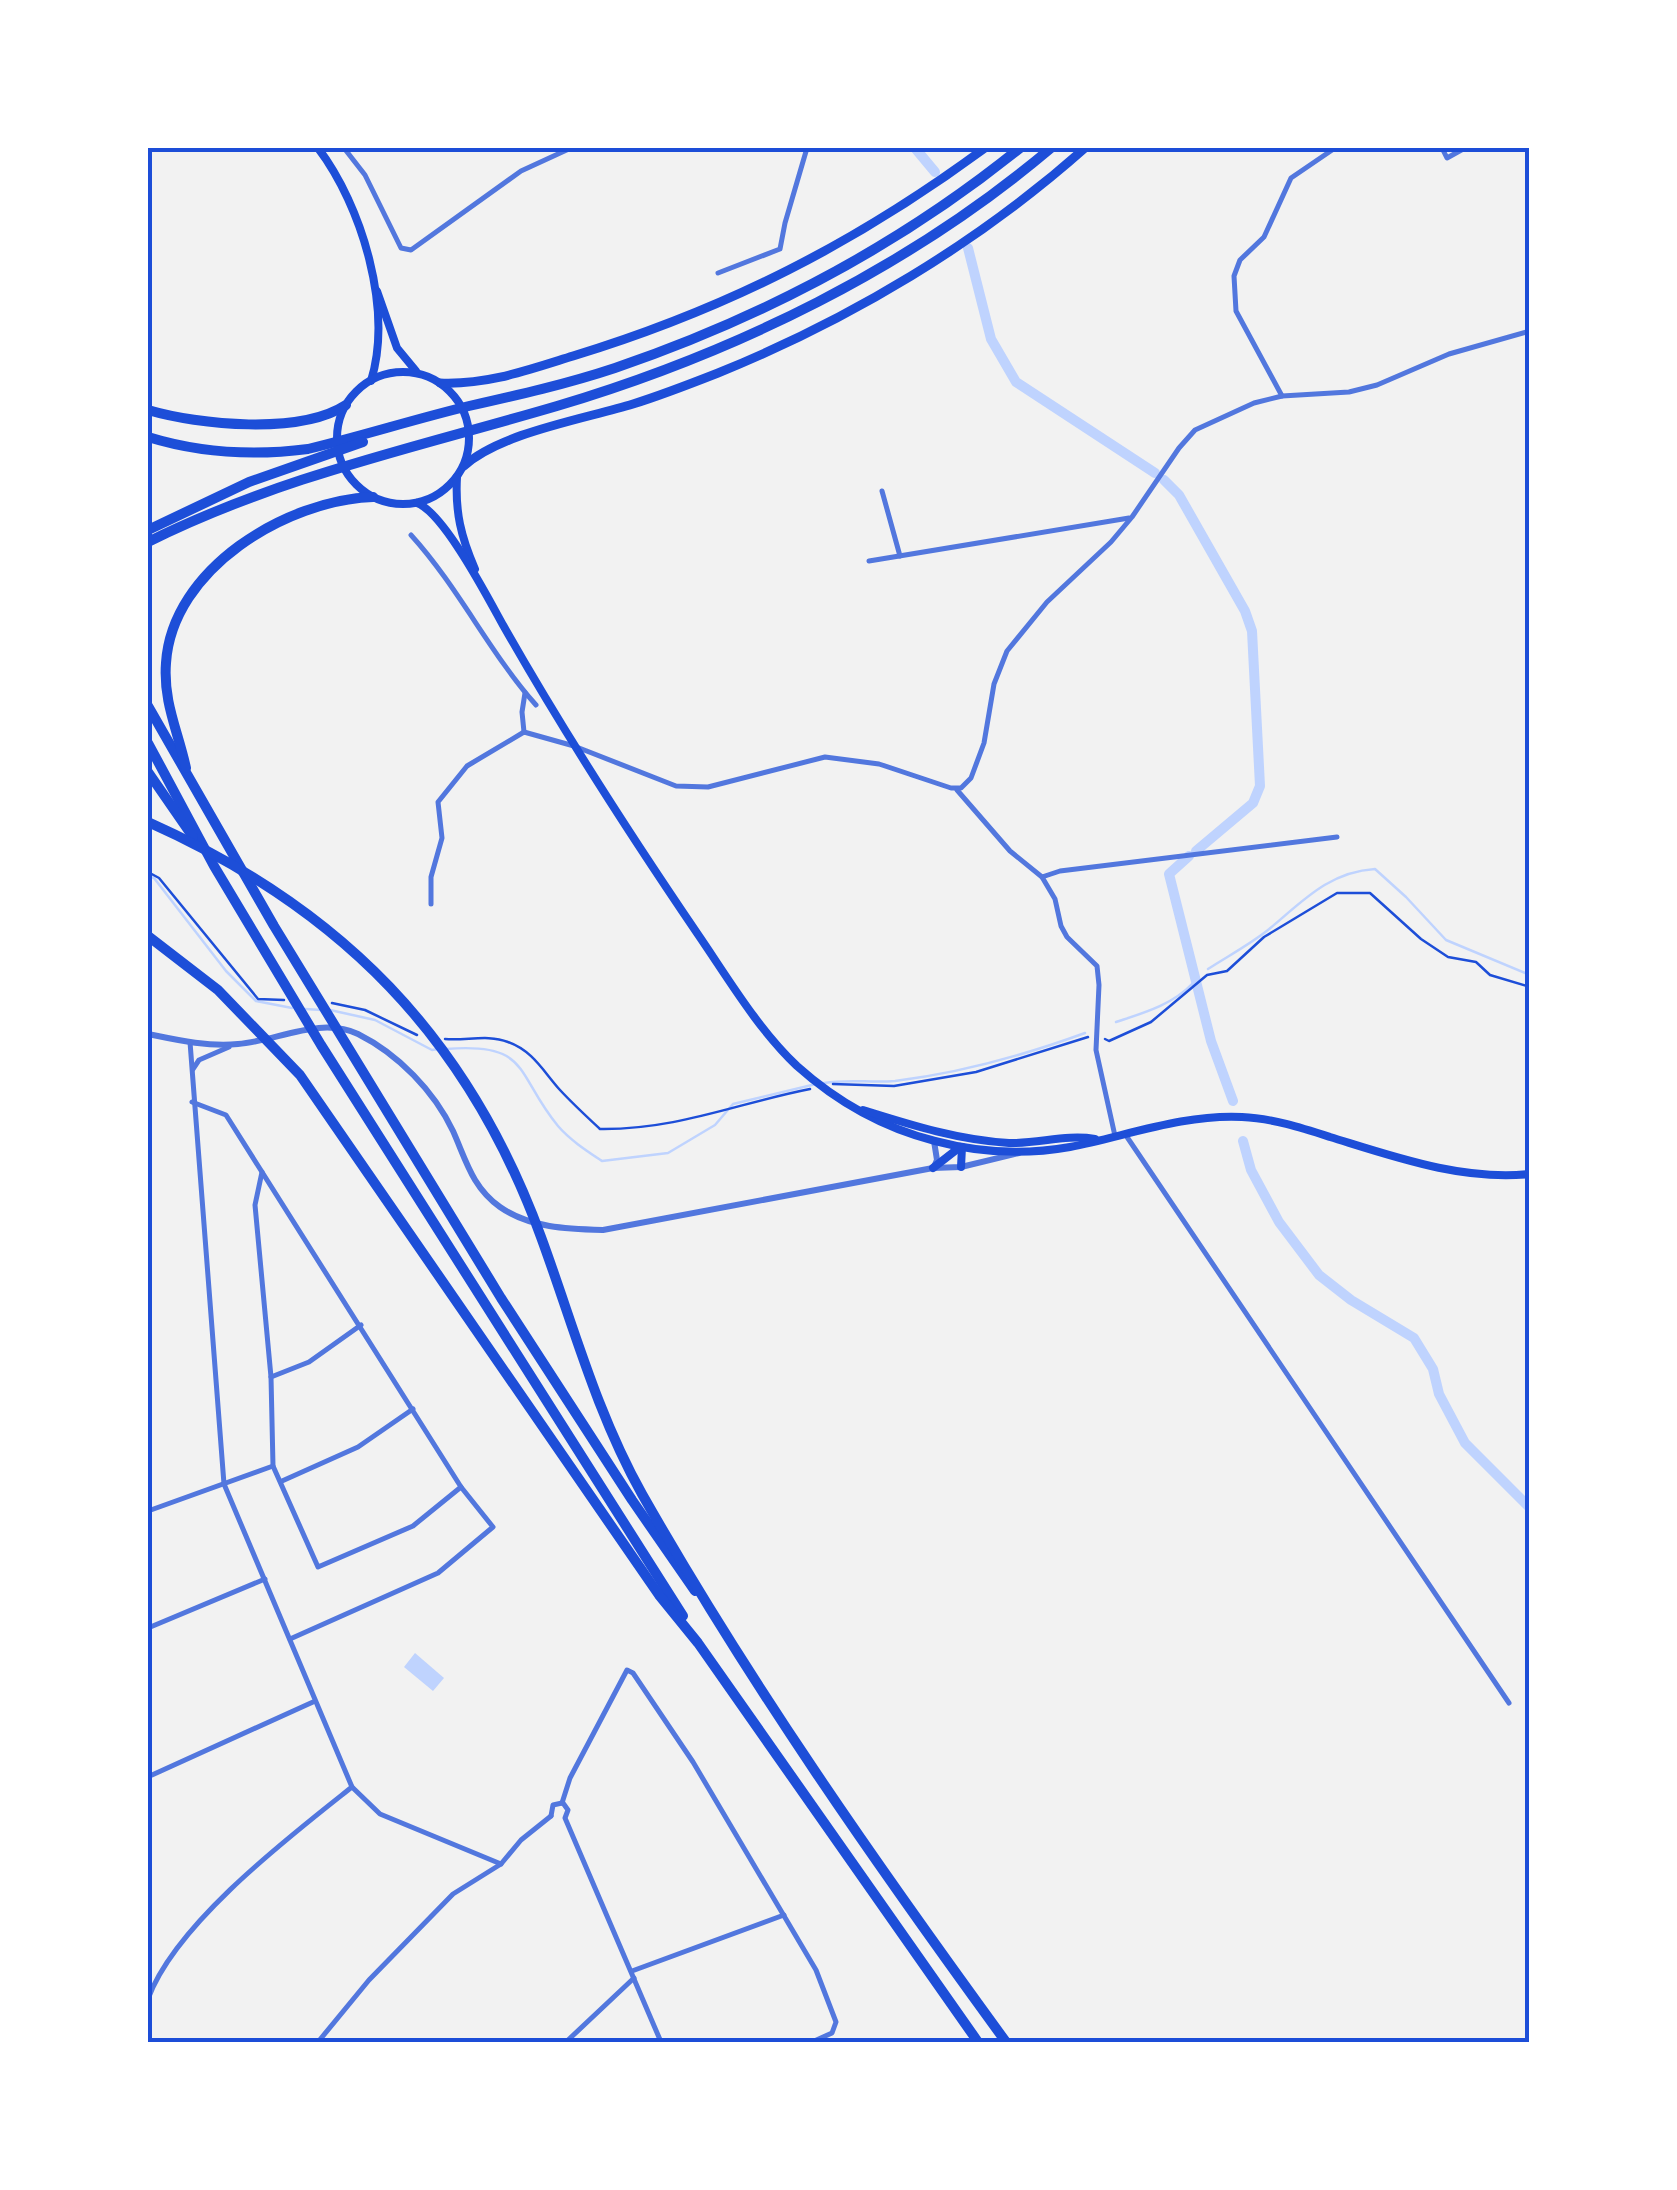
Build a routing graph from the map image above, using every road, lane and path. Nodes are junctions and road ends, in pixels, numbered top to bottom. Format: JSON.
{"nodes":[{"id":1,"x":318,"y":148,"type":"edge"},
{"id":2,"x":344,"y":148,"type":"edge"},
{"id":3,"x":571,"y":148,"type":"edge"},
{"id":4,"x":808,"y":148,"type":"edge"},
{"id":5,"x":985,"y":148,"type":"edge"},
{"id":6,"x":1020,"y":148,"type":"edge"},
{"id":7,"x":1052,"y":148,"type":"edge"},
{"id":8,"x":1085,"y":148,"type":"edge"},
{"id":9,"x":1334,"y":148,"type":"edge"},
{"id":10,"x":1442,"y":148,"type":"edge"},
{"id":11,"x":1465,"y":148,"type":"edge"},
{"id":12,"x":371,"y":269,"type":"junction"},
{"id":13,"x":718,"y":273,"type":"dead end"},
{"id":14,"x":1530,"y":331,"type":"edge"},
{"id":15,"x":420,"y":374,"type":"junction"},
{"id":16,"x":371,"y":380,"type":"junction"},
{"id":17,"x":440,"y":383,"type":"junction"},
{"id":18,"x":1282,"y":396,"type":"junction"},
{"id":19,"x":488,"y":404,"type":"junction"},
{"id":20,"x":346,"y":405,"type":"junction"},
{"id":21,"x":148,"y":410,"type":"edge"},
{"id":22,"x":148,"y":436,"type":"edge"},
{"id":23,"x":464,"y":466,"type":"junction"},
{"id":24,"x":458,"y":477,"type":"junction"},
{"id":25,"x":882,"y":492,"type":"dead end"},
{"id":26,"x":372,"y":497,"type":"junction"},
{"id":27,"x":418,"y":504,"type":"junction"},
{"id":28,"x":1132,"y":517,"type":"junction"},
{"id":29,"x":148,"y":530,"type":"edge"},
{"id":30,"x":411,"y":535,"type":"dead end"},
{"id":31,"x":148,"y":542,"type":"edge"},
{"id":32,"x":900,"y":556,"type":"junction"},
{"id":33,"x":869,"y":561,"type":"dead end"},
{"id":34,"x":486,"y":596,"type":"junction"},
{"id":35,"x":525,"y":693,"type":"junction"},
{"id":36,"x":536,"y":705,"type":"dead end"},
{"id":37,"x":148,"y":706,"type":"edge"},
{"id":38,"x":524,"y":732,"type":"junction"},
{"id":39,"x":148,"y":743,"type":"edge"},
{"id":40,"x":574,"y":746,"type":"junction"},
{"id":41,"x":148,"y":772,"type":"edge"},
{"id":42,"x":188,"y":779,"type":"junction"},
{"id":43,"x":956,"y":788,"type":"junction"},
{"id":44,"x":148,"y":822,"type":"edge"},
{"id":45,"x":1336,"y":837,"type":"dead end"},
{"id":46,"x":214,"y":866,"type":"junction"},
{"id":47,"x":148,"y":872,"type":"edge"},
{"id":48,"x":1042,"y":877,"type":"junction"},
{"id":49,"x":432,"y":904,"type":"dead end"},
{"id":50,"x":148,"y":936,"type":"edge"},
{"id":51,"x":1530,"y":987,"type":"edge"},
{"id":52,"x":296,"y":1001,"type":"dead end"},
{"id":53,"x":316,"y":1002,"type":"dead end"},
{"id":54,"x":148,"y":1034,"type":"edge"},
{"id":55,"x":1097,"y":1035,"type":"junction"},
{"id":56,"x":421,"y":1037,"type":"dead end"},
{"id":57,"x":434,"y":1038,"type":"dead end"},
{"id":58,"x":190,"y":1042,"type":"junction"},
{"id":59,"x":238,"y":1044,"type":"junction"},
{"id":60,"x":191,"y":1072,"type":"junction"},
{"id":61,"x":192,"y":1102,"type":"junction"},
{"id":62,"x":856,"y":1108,"type":"junction"},
{"id":63,"x":910,"y":1125,"type":"junction"},
{"id":64,"x":1120,"y":1135,"type":"junction"},
{"id":65,"x":1099,"y":1139,"type":"junction"},
{"id":66,"x":934,"y":1141,"type":"junction"},
{"id":67,"x":1028,"y":1142,"type":"junction"},
{"id":68,"x":962,"y":1146,"type":"junction"},
{"id":69,"x":1021,"y":1152,"type":"junction"},
{"id":70,"x":961,"y":1167,"type":"junction"},
{"id":71,"x":933,"y":1168,"type":"junction"},
{"id":72,"x":263,"y":1170,"type":"junction"},
{"id":73,"x":1530,"y":1174,"type":"edge"},
{"id":74,"x":361,"y":1324,"type":"junction"},
{"id":75,"x":271,"y":1377,"type":"junction"},
{"id":76,"x":413,"y":1409,"type":"junction"},
{"id":77,"x":274,"y":1466,"type":"junction"},
{"id":78,"x":282,"y":1481,"type":"junction"},
{"id":79,"x":224,"y":1484,"type":"junction"},
{"id":80,"x":461,"y":1487,"type":"junction"},
{"id":81,"x":148,"y":1511,"type":"edge"},
{"id":82,"x":265,"y":1580,"type":"junction"},
{"id":83,"x":708,"y":1608,"type":"junction"},
{"id":84,"x":148,"y":1628,"type":"edge"},
{"id":85,"x":289,"y":1639,"type":"junction"},
{"id":86,"x":698,"y":1643,"type":"junction"},
{"id":87,"x":314,"y":1702,"type":"junction"},
{"id":88,"x":1510,"y":1703,"type":"dead end"},
{"id":89,"x":152,"y":1775,"type":"dead end"},
{"id":90,"x":352,"y":1787,"type":"junction"},
{"id":91,"x":562,"y":1803,"type":"junction"},
{"id":92,"x":552,"y":1816,"type":"junction"},
{"id":93,"x":565,"y":1818,"type":"junction"},
{"id":94,"x":500,"y":1864,"type":"junction"},
{"id":95,"x":784,"y":1914,"type":"junction"},
{"id":96,"x":632,"y":1975,"type":"junction"},
{"id":97,"x":148,"y":1999,"type":"edge"},
{"id":98,"x":318,"y":2042,"type":"edge"},
{"id":99,"x":566,"y":2042,"type":"edge"},
{"id":100,"x":661,"y":2042,"type":"edge"},
{"id":101,"x":812,"y":2042,"type":"edge"},
{"id":102,"x":978,"y":2042,"type":"edge"},
{"id":103,"x":1006,"y":2042,"type":"edge"}],
"edges":[{"from":1,"to":12,"type":"main road"},
{"from":2,"to":3,"type":"street"},
{"from":4,"to":13,"type":"street"},
{"from":5,"to":17,"type":"highway"},
{"from":6,"to":19,"type":"highway"},
{"from":7,"to":31,"type":"highway"},
{"from":8,"to":23,"type":"highway"},
{"from":9,"to":18,"type":"street"},
{"from":10,"to":11,"type":"street"},
{"from":12,"to":15,"type":"main road"},
{"from":12,"to":16,"type":"main road"},
{"from":14,"to":18,"type":"street"},
{"from":15,"to":16,"type":"main road"},
{"from":15,"to":17,"type":"main road"},
{"from":16,"to":20,"type":"main road"},
{"from":17,"to":23,"type":"main road"},
{"from":18,"to":28,"type":"street"},
{"from":19,"to":22,"type":"highway"},
{"from":19,"to":29,"type":"highway"},
{"from":20,"to":21,"type":"highway"},
{"from":20,"to":26,"type":"main road"},
{"from":23,"to":24,"type":"main road"},
{"from":24,"to":27,"type":"main road"},
{"from":24,"to":34,"type":"main road"},
{"from":25,"to":32,"type":"street"},
{"from":26,"to":27,"type":"main road"},
{"from":26,"to":42,"type":"highway"},
{"from":27,"to":34,"type":"main road"},
{"from":28,"to":32,"type":"street"},
{"from":28,"to":43,"type":"street"},
{"from":30,"to":35,"type":"street"},
{"from":32,"to":33,"type":"street"},
{"from":34,"to":40,"type":"main road"},
{"from":35,"to":36,"type":"street"},
{"from":35,"to":38,"type":"street"},
{"from":37,"to":42,"type":"highway"},
{"from":38,"to":40,"type":"street"},
{"from":38,"to":49,"type":"street"},
{"from":39,"to":46,"type":"highway"},
{"from":40,"to":43,"type":"street"},
{"from":40,"to":62,"type":"main road"},
{"from":41,"to":46,"type":"highway"},
{"from":42,"to":83,"type":"highway"},
{"from":43,"to":48,"type":"street"},
{"from":44,"to":83,"type":"highway"},
{"from":45,"to":48,"type":"street"},
{"from":46,"to":86,"type":"highway"},
{"from":47,"to":52,"type":"path"},
{"from":48,"to":55,"type":"street"},
{"from":50,"to":86,"type":"highway"},
{"from":51,"to":55,"type":"path"},
{"from":53,"to":56,"type":"path"},
{"from":54,"to":58,"type":"street"},
{"from":55,"to":57,"type":"path"},
{"from":55,"to":64,"type":"street"},
{"from":58,"to":59,"type":"street"},
{"from":58,"to":60,"type":"street"},
{"from":59,"to":60,"type":"street"},
{"from":59,"to":71,"type":"street"},
{"from":60,"to":61,"type":"street"},
{"from":61,"to":72,"type":"street"},
{"from":61,"to":79,"type":"street"},
{"from":62,"to":63,"type":"main road"},
{"from":62,"to":66,"type":"main road"},
{"from":63,"to":67,"type":"main road"},
{"from":63,"to":68,"type":"main road"},
{"from":64,"to":65,"type":"main road"},
{"from":64,"to":73,"type":"main road"},
{"from":64,"to":88,"type":"street"},
{"from":65,"to":67,"type":"main road"},
{"from":65,"to":69,"type":"main road"},
{"from":66,"to":68,"type":"main road"},
{"from":66,"to":71,"type":"street"},
{"from":67,"to":68,"type":"main road"},
{"from":68,"to":69,"type":"main road"},
{"from":68,"to":70,"type":"main road"},
{"from":68,"to":71,"type":"main road"},
{"from":69,"to":70,"type":"street"},
{"from":70,"to":71,"type":"street"},
{"from":72,"to":74,"type":"street"},
{"from":72,"to":75,"type":"street"},
{"from":74,"to":75,"type":"street"},
{"from":74,"to":76,"type":"street"},
{"from":75,"to":77,"type":"street"},
{"from":76,"to":78,"type":"street"},
{"from":76,"to":80,"type":"street"},
{"from":77,"to":78,"type":"street"},
{"from":77,"to":79,"type":"street"},
{"from":78,"to":80,"type":"street"},
{"from":79,"to":81,"type":"street"},
{"from":79,"to":82,"type":"street"},
{"from":80,"to":85,"type":"street"},
{"from":82,"to":84,"type":"street"},
{"from":82,"to":85,"type":"street"},
{"from":83,"to":103,"type":"highway"},
{"from":85,"to":87,"type":"street"},
{"from":86,"to":102,"type":"highway"},
{"from":87,"to":89,"type":"street"},
{"from":87,"to":90,"type":"street"},
{"from":90,"to":94,"type":"street"},
{"from":90,"to":97,"type":"street"},
{"from":91,"to":92,"type":"street"},
{"from":91,"to":93,"type":"street"},
{"from":91,"to":95,"type":"street"},
{"from":92,"to":93,"type":"street"},
{"from":92,"to":94,"type":"street"},
{"from":93,"to":96,"type":"street"},
{"from":94,"to":98,"type":"street"},
{"from":95,"to":96,"type":"street"},
{"from":95,"to":101,"type":"street"},
{"from":96,"to":99,"type":"street"},
{"from":96,"to":100,"type":"street"}]}
